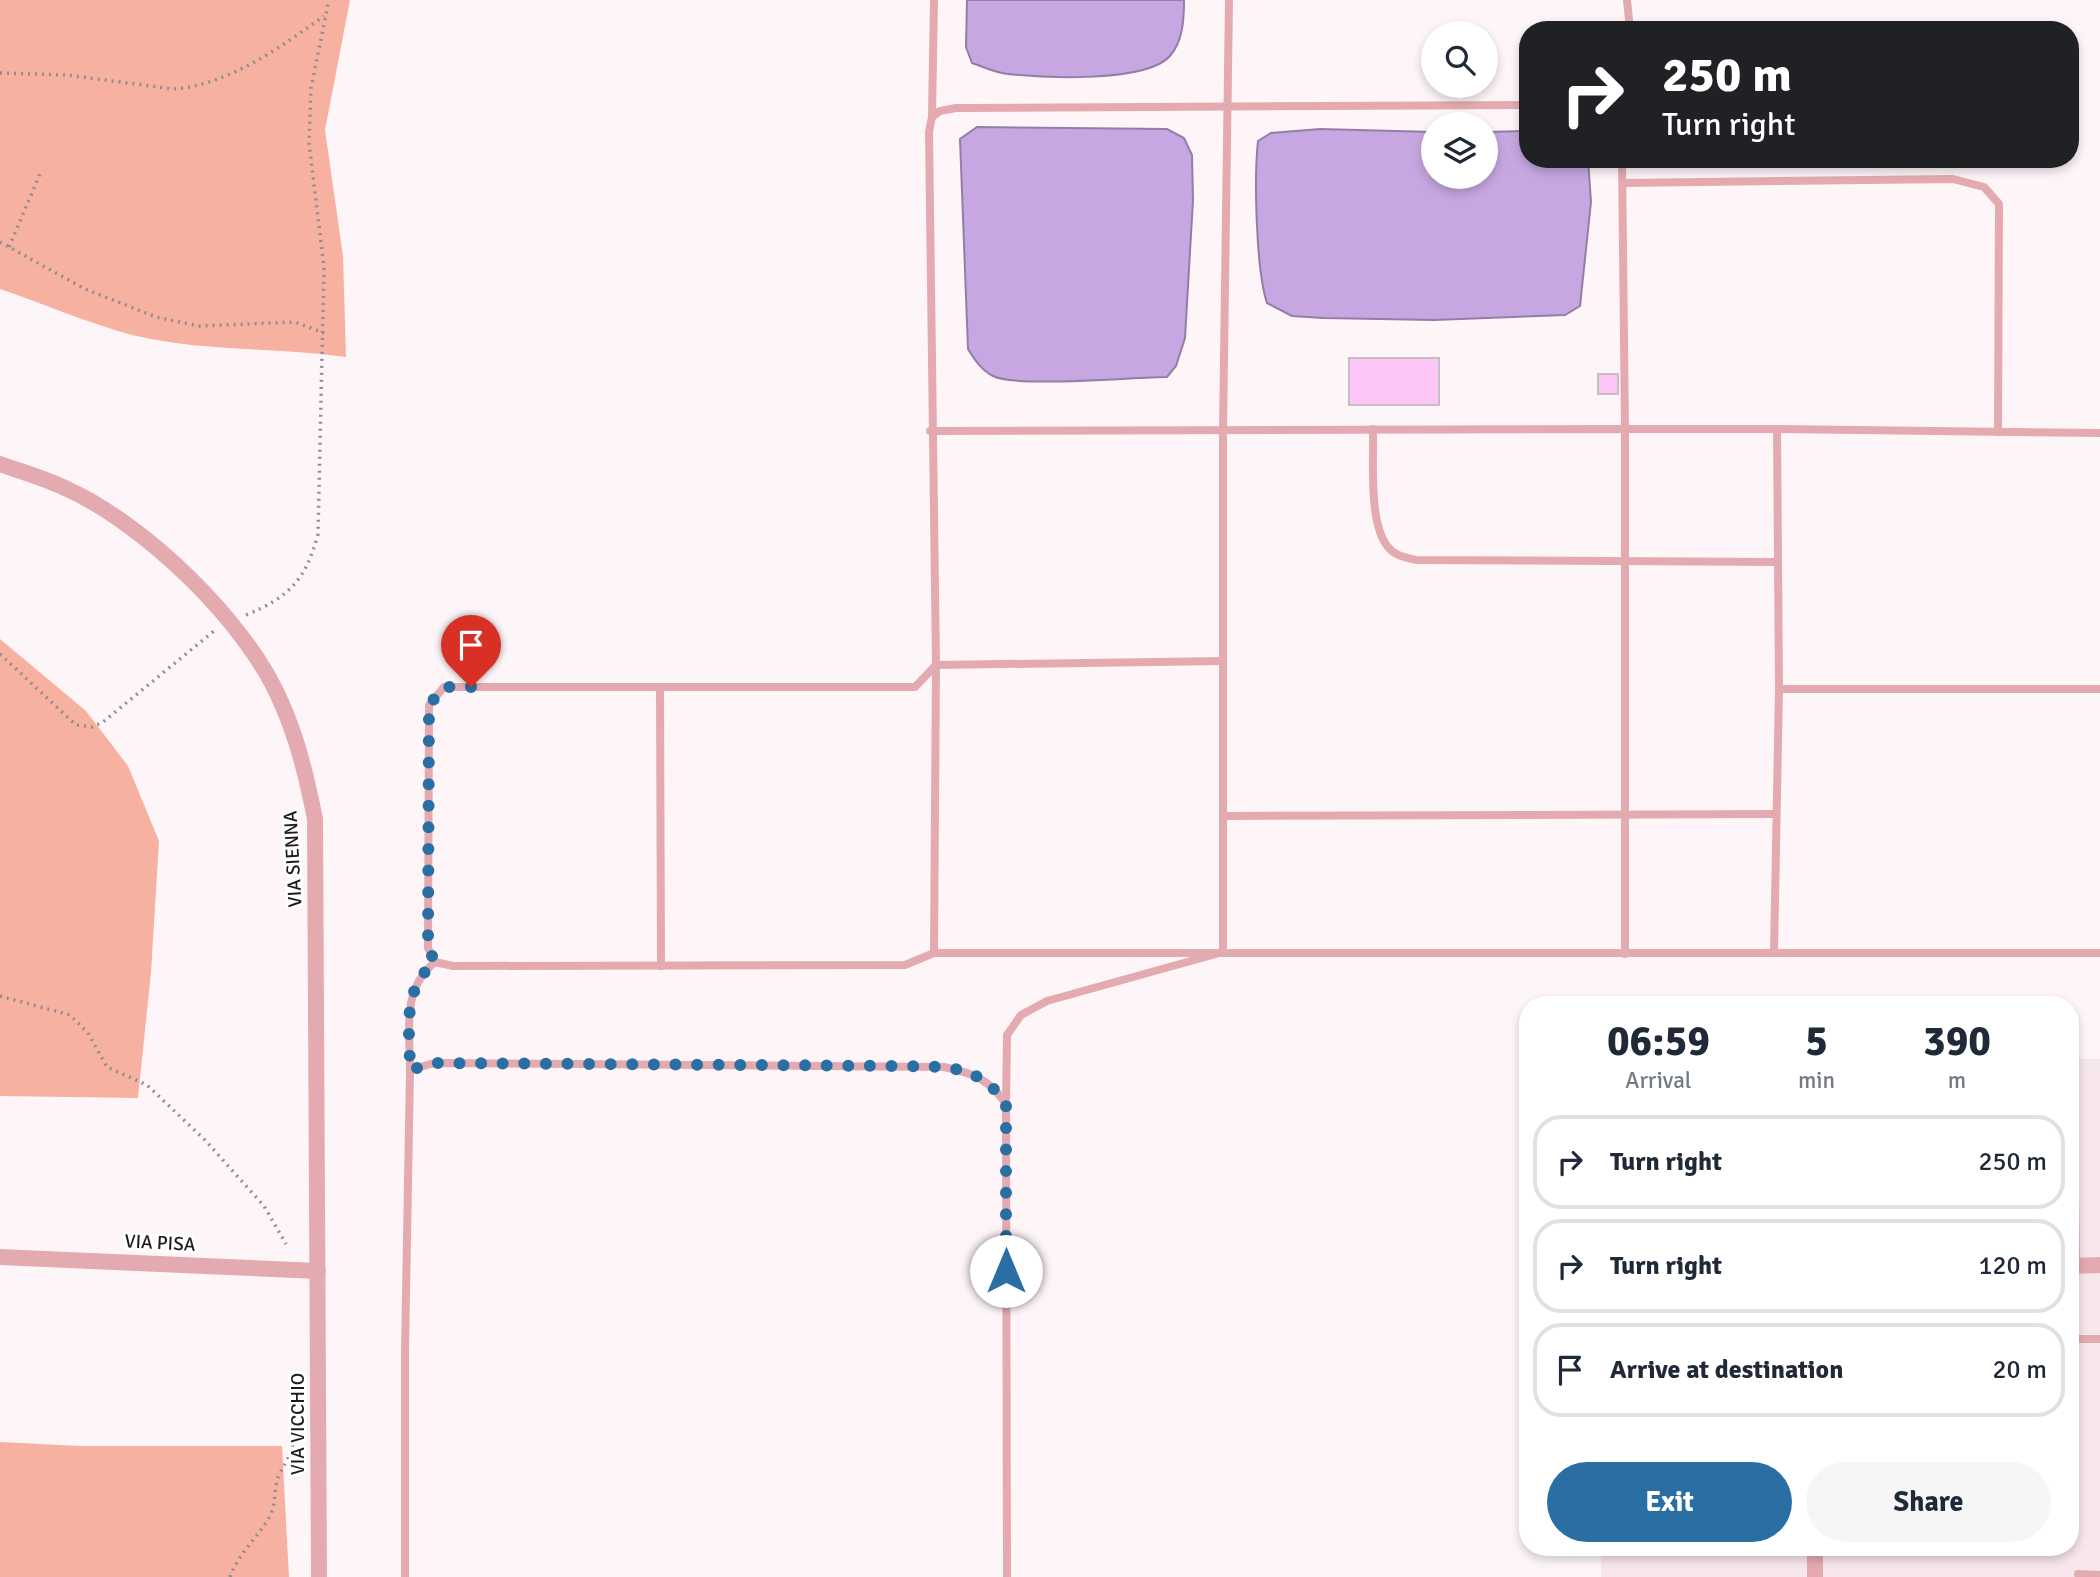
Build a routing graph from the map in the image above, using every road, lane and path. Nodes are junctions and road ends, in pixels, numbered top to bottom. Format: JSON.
{"nodes":[{"id":1,"x":329,"y":0,"type":"edge"},
{"id":2,"x":934,"y":0,"type":"edge"},
{"id":3,"x":1228,"y":0,"type":"edge"},
{"id":4,"x":1627,"y":0,"type":"edge"},
{"id":5,"x":325,"y":16,"type":"junction"},
{"id":6,"x":1629,"y":21,"type":"edge"},
{"id":7,"x":0,"y":73,"type":"edge"},
{"id":8,"x":1519,"y":105,"type":"edge"},
{"id":9,"x":1227,"y":107,"type":"junction"},
{"id":10,"x":932,"y":117,"type":"junction"},
{"id":11,"x":1622,"y":168,"type":"edge"},
{"id":12,"x":40,"y":174,"type":"dead end"},
{"id":13,"x":1623,"y":183,"type":"junction"},
{"id":14,"x":0,"y":242,"type":"edge"},
{"id":15,"x":9,"y":247,"type":"junction"},
{"id":16,"x":324,"y":333,"type":"junction"},
{"id":17,"x":1373,"y":429,"type":"junction"},
{"id":18,"x":1625,"y":429,"type":"junction"},
{"id":19,"x":1777,"y":429,"type":"junction"},
{"id":20,"x":1223,"y":430,"type":"junction"},
{"id":21,"x":930,"y":431,"type":"junction"},
{"id":22,"x":1998,"y":432,"type":"junction"},
{"id":23,"x":2100,"y":433,"type":"edge"},
{"id":24,"x":0,"y":464,"type":"edge"},
{"id":25,"x":1624,"y":562,"type":"junction"},
{"id":26,"x":1778,"y":562,"type":"junction"},
{"id":27,"x":229,"y":622,"type":"junction"},
{"id":28,"x":0,"y":654,"type":"edge"},
{"id":29,"x":1223,"y":661,"type":"junction"},
{"id":30,"x":936,"y":664,"type":"junction"},
{"id":31,"x":660,"y":687,"type":"junction"},
{"id":32,"x":1779,"y":689,"type":"junction"},
{"id":33,"x":2100,"y":689,"type":"edge"},
{"id":34,"x":1776,"y":814,"type":"junction"},
{"id":35,"x":1224,"y":816,"type":"junction"},
{"id":36,"x":1623,"y":816,"type":"junction"},
{"id":37,"x":1223,"y":952,"type":"junction"},
{"id":38,"x":934,"y":953,"type":"junction"},
{"id":39,"x":1774,"y":953,"type":"junction"},
{"id":40,"x":2100,"y":953,"type":"edge"},
{"id":41,"x":1625,"y":954,"type":"junction"},
{"id":42,"x":435,"y":962,"type":"junction"},
{"id":43,"x":661,"y":966,"type":"junction"},
{"id":44,"x":0,"y":996,"type":"edge"},
{"id":45,"x":410,"y":1070,"type":"junction"},
{"id":46,"x":1006,"y":1104,"type":"junction"},
{"id":47,"x":286,"y":1244,"type":"dead end"},
{"id":48,"x":0,"y":1257,"type":"edge"},
{"id":49,"x":2100,"y":1265,"type":"edge"},
{"id":50,"x":2079,"y":1266,"type":"edge"},
{"id":51,"x":318,"y":1271,"type":"junction"},
{"id":52,"x":2079,"y":1339,"type":"edge"},
{"id":53,"x":2100,"y":1339,"type":"edge"},
{"id":54,"x":294,"y":1430,"type":"dead end"},
{"id":55,"x":1815,"y":1556,"type":"edge"},
{"id":56,"x":2078,"y":1574,"type":"dead end"},
{"id":57,"x":2100,"y":1575,"type":"edge"},
{"id":58,"x":229,"y":1577,"type":"edge"},
{"id":59,"x":319,"y":1577,"type":"edge"},
{"id":60,"x":405,"y":1577,"type":"edge"},
{"id":61,"x":1007,"y":1577,"type":"edge"},
{"id":62,"x":1815,"y":1577,"type":"edge"}],
"edges":[{"from":1,"to":5,"type":"path"},
{"from":2,"to":10,"type":"lane"},
{"from":3,"to":9,"type":"lane"},
{"from":4,"to":6,"type":"lane"},
{"from":5,"to":7,"type":"path"},
{"from":5,"to":16,"type":"path"},
{"from":8,"to":9,"type":"lane"},
{"from":9,"to":10,"type":"lane"},
{"from":9,"to":20,"type":"lane"},
{"from":10,"to":21,"type":"lane"},
{"from":11,"to":13,"type":"lane"},
{"from":12,"to":15,"type":"path"},
{"from":13,"to":18,"type":"lane"},
{"from":13,"to":22,"type":"lane"},
{"from":14,"to":15,"type":"path"},
{"from":15,"to":16,"type":"path"},
{"from":16,"to":27,"type":"path"},
{"from":17,"to":18,"type":"lane"},
{"from":17,"to":20,"type":"lane"},
{"from":17,"to":25,"type":"lane"},
{"from":18,"to":19,"type":"lane"},
{"from":18,"to":25,"type":"lane"},
{"from":19,"to":22,"type":"lane"},
{"from":19,"to":26,"type":"lane"},
{"from":20,"to":21,"type":"lane"},
{"from":20,"to":29,"type":"lane"},
{"from":21,"to":30,"type":"lane"},
{"from":22,"to":23,"type":"lane"},
{"from":24,"to":27,"type":"street","name":"VIA SIENNA"},
{"from":25,"to":26,"type":"lane"},
{"from":25,"to":36,"type":"lane"},
{"from":26,"to":32,"type":"lane"},
{"from":27,"to":28,"type":"path"},
{"from":27,"to":51,"type":"street","name":"VIA SIENNA"},
{"from":29,"to":30,"type":"lane"},
{"from":29,"to":35,"type":"lane"},
{"from":30,"to":31,"type":"lane"},
{"from":30,"to":38,"type":"lane"},
{"from":31,"to":42,"type":"lane"},
{"from":31,"to":43,"type":"lane"},
{"from":32,"to":33,"type":"lane"},
{"from":32,"to":34,"type":"lane"},
{"from":34,"to":36,"type":"lane"},
{"from":34,"to":39,"type":"lane"},
{"from":35,"to":36,"type":"lane"},
{"from":35,"to":37,"type":"lane"},
{"from":36,"to":41,"type":"lane"},
{"from":37,"to":38,"type":"lane"},
{"from":37,"to":41,"type":"lane"},
{"from":37,"to":46,"type":"lane"},
{"from":38,"to":43,"type":"lane"},
{"from":39,"to":40,"type":"lane"},
{"from":39,"to":41,"type":"lane"},
{"from":42,"to":43,"type":"lane"},
{"from":42,"to":45,"type":"lane"},
{"from":44,"to":47,"type":"path"},
{"from":45,"to":46,"type":"lane"},
{"from":45,"to":60,"type":"lane"},
{"from":46,"to":61,"type":"lane"},
{"from":48,"to":51,"type":"street","name":"VIA PISA"},
{"from":49,"to":50,"type":"street"},
{"from":51,"to":59,"type":"street","name":"VIA VICCHIO"},
{"from":52,"to":53,"type":"lane"},
{"from":54,"to":58,"type":"path"},
{"from":55,"to":62,"type":"street"},
{"from":56,"to":57,"type":"lane"}]}
